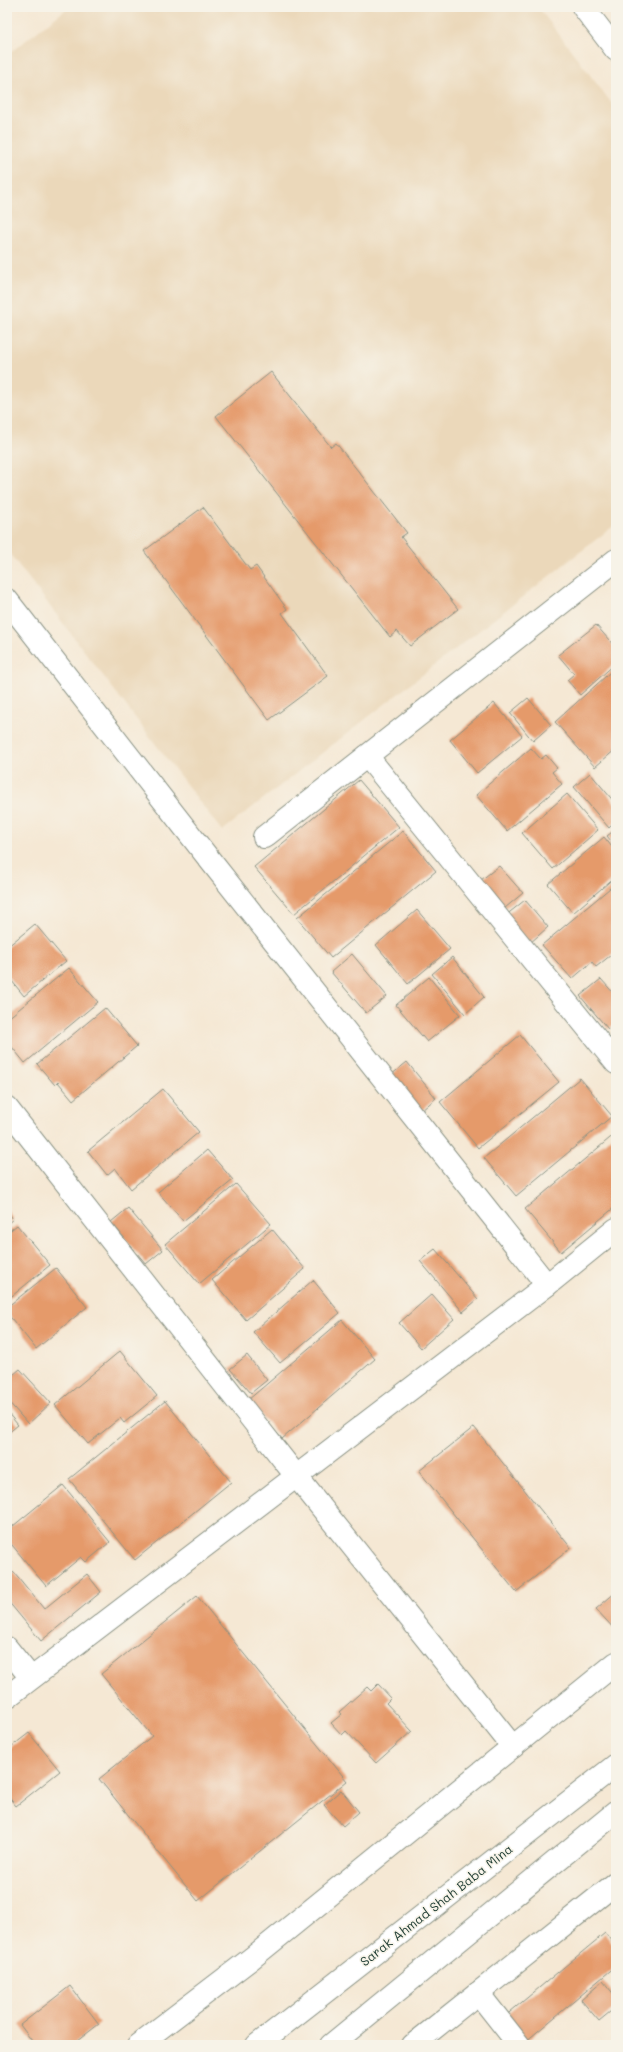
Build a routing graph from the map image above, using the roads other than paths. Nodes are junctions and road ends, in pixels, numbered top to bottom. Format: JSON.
{"nodes":[{"id":1,"x":583,"y":7,"type":"edge"},
{"id":2,"x":616,"y":50,"type":"edge"},
{"id":3,"x":616,"y":560,"type":"edge"},
{"id":4,"x":7,"y":600,"type":"edge"},
{"id":5,"x":367,"y":756,"type":"junction"},
{"id":6,"x":264,"y":837,"type":"dead end"},
{"id":7,"x":616,"y":1063,"type":"edge"},
{"id":8,"x":7,"y":1108,"type":"edge"},
{"id":9,"x":616,"y":1229,"type":"edge"},
{"id":10,"x":547,"y":1285,"type":"junction"},
{"id":11,"x":297,"y":1477,"type":"junction"},
{"id":12,"x":7,"y":1648,"type":"edge"},
{"id":13,"x":616,"y":1663,"type":"edge"},
{"id":14,"x":31,"y":1678,"type":"junction"},
{"id":15,"x":7,"y":1698,"type":"edge"},
{"id":16,"x":513,"y":1747,"type":"junction"},
{"id":17,"x":616,"y":1765,"type":"edge"},
{"id":18,"x":616,"y":1812,"type":"edge"},
{"id":19,"x":616,"y":1883,"type":"edge"},
{"id":20,"x":478,"y":1993,"type":"junction"},
{"id":21,"x":138,"y":2045,"type":"edge"},
{"id":22,"x":256,"y":2045,"type":"edge"},
{"id":23,"x":331,"y":2045,"type":"edge"},
{"id":24,"x":413,"y":2045,"type":"edge"},
{"id":25,"x":519,"y":2045,"type":"edge"}],
"edges":[{"from":1,"to":2,"type":"main road"},
{"from":3,"to":5,"type":"main road"},
{"from":4,"to":10,"type":"main road"},
{"from":5,"to":6,"type":"main road"},
{"from":5,"to":7,"type":"main road"},
{"from":8,"to":11,"type":"main road"},
{"from":9,"to":10,"type":"main road"},
{"from":10,"to":11,"type":"main road"},
{"from":11,"to":14,"type":"main road"},
{"from":11,"to":16,"type":"main road"},
{"from":12,"to":14,"type":"main road"},
{"from":13,"to":16,"type":"main road"},
{"from":14,"to":15,"type":"main road"},
{"from":16,"to":21,"type":"main road"},
{"from":17,"to":22,"type":"main road","name":"Sarak Ahmad Shah Baba Mina"},
{"from":18,"to":23,"type":"main road"},
{"from":19,"to":20,"type":"main road"},
{"from":20,"to":24,"type":"main road"},
{"from":20,"to":25,"type":"main road"}]}
